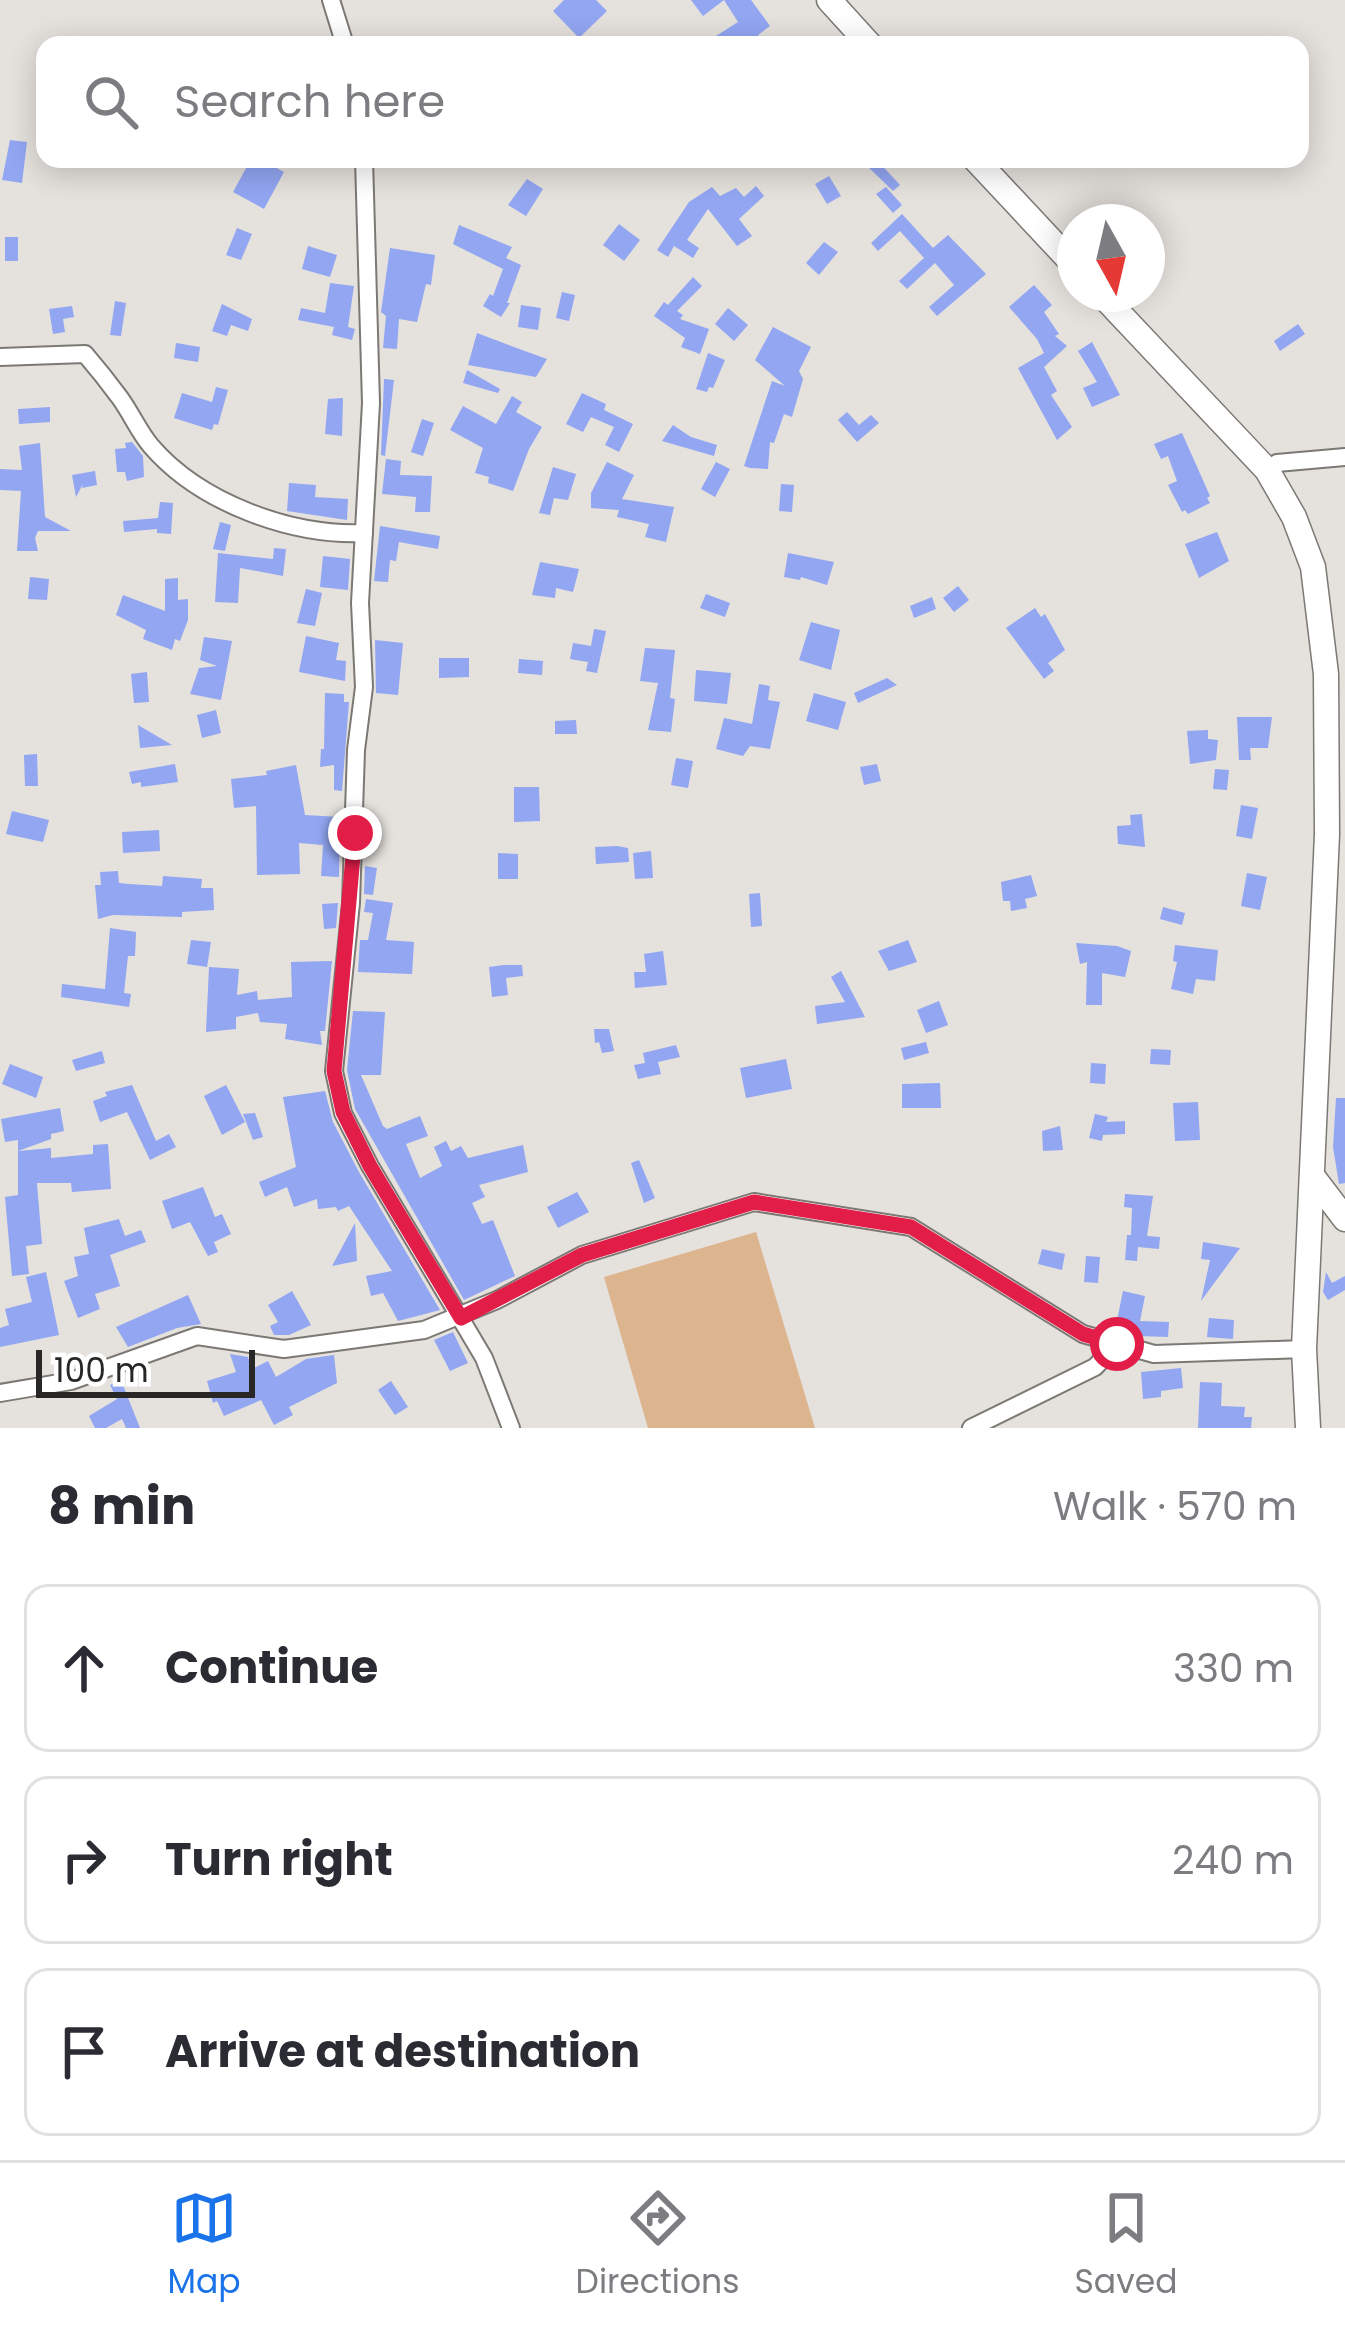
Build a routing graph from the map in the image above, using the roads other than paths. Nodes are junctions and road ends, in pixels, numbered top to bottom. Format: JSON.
{"nodes":[{"id":1,"x":331,"y":0,"type":"edge"},
{"id":2,"x":829,"y":0,"type":"edge"},
{"id":3,"x":342,"y":36,"type":"edge"},
{"id":4,"x":862,"y":36,"type":"edge"},
{"id":5,"x":364,"y":168,"type":"edge"},
{"id":6,"x":983,"y":168,"type":"edge"},
{"id":7,"x":1057,"y":247,"type":"edge"},
{"id":8,"x":1118,"y":312,"type":"edge"},
{"id":9,"x":0,"y":357,"type":"edge"},
{"id":10,"x":1345,"y":457,"type":"edge"},
{"id":11,"x":1267,"y":470,"type":"junction"},
{"id":12,"x":364,"y":532,"type":"junction"},
{"id":13,"x":1336,"y":836,"type":"edge"},
{"id":14,"x":1312,"y":1177,"type":"junction"},
{"id":15,"x":1345,"y":1219,"type":"edge"},
{"id":16,"x":461,"y":1318,"type":"junction"},
{"id":17,"x":1117,"y":1344,"type":"junction"},
{"id":18,"x":1304,"y":1349,"type":"junction"},
{"id":19,"x":0,"y":1393,"type":"edge"},
{"id":20,"x":511,"y":1428,"type":"edge"},
{"id":21,"x":970,"y":1428,"type":"edge"},
{"id":22,"x":1308,"y":1428,"type":"edge"}],
"edges":[{"from":1,"to":3,"type":"street"},
{"from":2,"to":4,"type":"street"},
{"from":5,"to":12,"type":"street"},
{"from":6,"to":7,"type":"street"},
{"from":8,"to":11,"type":"street"},
{"from":9,"to":12,"type":"street"},
{"from":10,"to":11,"type":"street"},
{"from":11,"to":13,"type":"street"},
{"from":12,"to":16,"type":"street"},
{"from":13,"to":14,"type":"street"},
{"from":14,"to":15,"type":"street"},
{"from":14,"to":18,"type":"street"},
{"from":16,"to":17,"type":"street"},
{"from":16,"to":19,"type":"street"},
{"from":16,"to":20,"type":"street"},
{"from":17,"to":18,"type":"street"},
{"from":17,"to":21,"type":"street"},
{"from":18,"to":22,"type":"street"}]}
